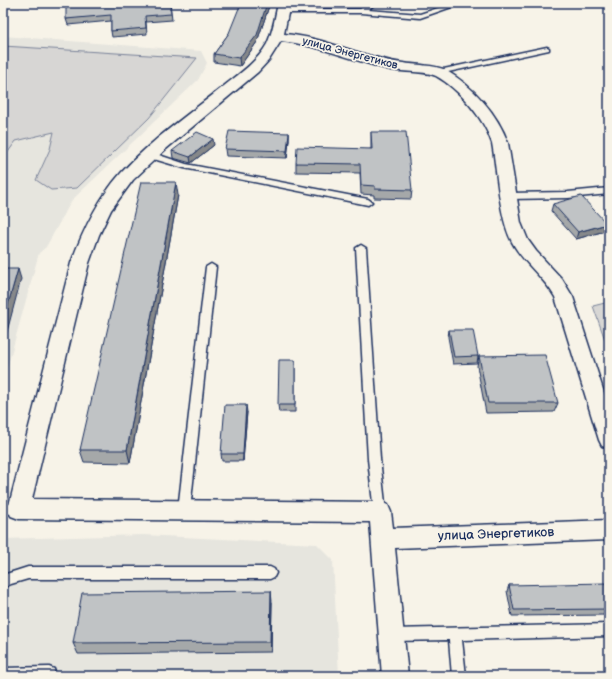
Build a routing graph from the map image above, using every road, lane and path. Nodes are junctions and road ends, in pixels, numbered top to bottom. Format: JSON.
{"nodes":[{"id":1,"x":374,"y":3,"type":"edge"},
{"id":2,"x":460,"y":3,"type":"edge"},
{"id":3,"x":283,"y":7,"type":"edge"},
{"id":4,"x":361,"y":11,"type":"junction"},
{"id":5,"x":276,"y":37,"type":"junction"},
{"id":6,"x":547,"y":49,"type":"dead end"},
{"id":7,"x":439,"y":72,"type":"junction"},
{"id":8,"x":150,"y":155,"type":"junction"},
{"id":9,"x":609,"y":191,"type":"edge"},
{"id":10,"x":509,"y":196,"type":"junction"},
{"id":11,"x":368,"y":202,"type":"dead end"},
{"id":12,"x":361,"y":248,"type":"dead end"},
{"id":13,"x":211,"y":267,"type":"dead end"},
{"id":14,"x":609,"y":440,"type":"edge"},
{"id":15,"x":11,"y":509,"type":"edge"},
{"id":16,"x":184,"y":510,"type":"junction"},
{"id":17,"x":380,"y":512,"type":"junction"},
{"id":18,"x":609,"y":530,"type":"edge"},
{"id":19,"x":382,"y":538,"type":"junction"},
{"id":20,"x":270,"y":573,"type":"dead end"},
{"id":21,"x":3,"y":582,"type":"edge"},
{"id":22,"x":609,"y":630,"type":"edge"},
{"id":23,"x":454,"y":634,"type":"junction"},
{"id":24,"x":392,"y":635,"type":"junction"},
{"id":25,"x":49,"y":674,"type":"dead end"},
{"id":26,"x":3,"y":675,"type":"edge"},
{"id":27,"x":395,"y":676,"type":"edge"},
{"id":28,"x":459,"y":676,"type":"edge"}],
"edges":[{"from":1,"to":4,"type":"lane"},
{"from":2,"to":4,"type":"lane"},
{"from":3,"to":4,"type":"lane"},
{"from":3,"to":5,"type":"street"},
{"from":5,"to":7,"type":"street","name":"улица Энергетиков"},
{"from":5,"to":8,"type":"street"},
{"from":6,"to":7,"type":"lane"},
{"from":7,"to":10,"type":"street"},
{"from":8,"to":11,"type":"lane"},
{"from":8,"to":15,"type":"street"},
{"from":9,"to":10,"type":"lane"},
{"from":10,"to":14,"type":"street"},
{"from":12,"to":17,"type":"lane"},
{"from":13,"to":16,"type":"lane"},
{"from":15,"to":16,"type":"street"},
{"from":16,"to":17,"type":"street"},
{"from":17,"to":19,"type":"street"},
{"from":18,"to":19,"type":"street","name":"улица Энергетиков"},
{"from":19,"to":24,"type":"street"},
{"from":20,"to":21,"type":"lane"},
{"from":22,"to":23,"type":"lane"},
{"from":23,"to":24,"type":"lane"},
{"from":23,"to":28,"type":"lane"},
{"from":24,"to":27,"type":"street"},
{"from":25,"to":26,"type":"lane"}]}
